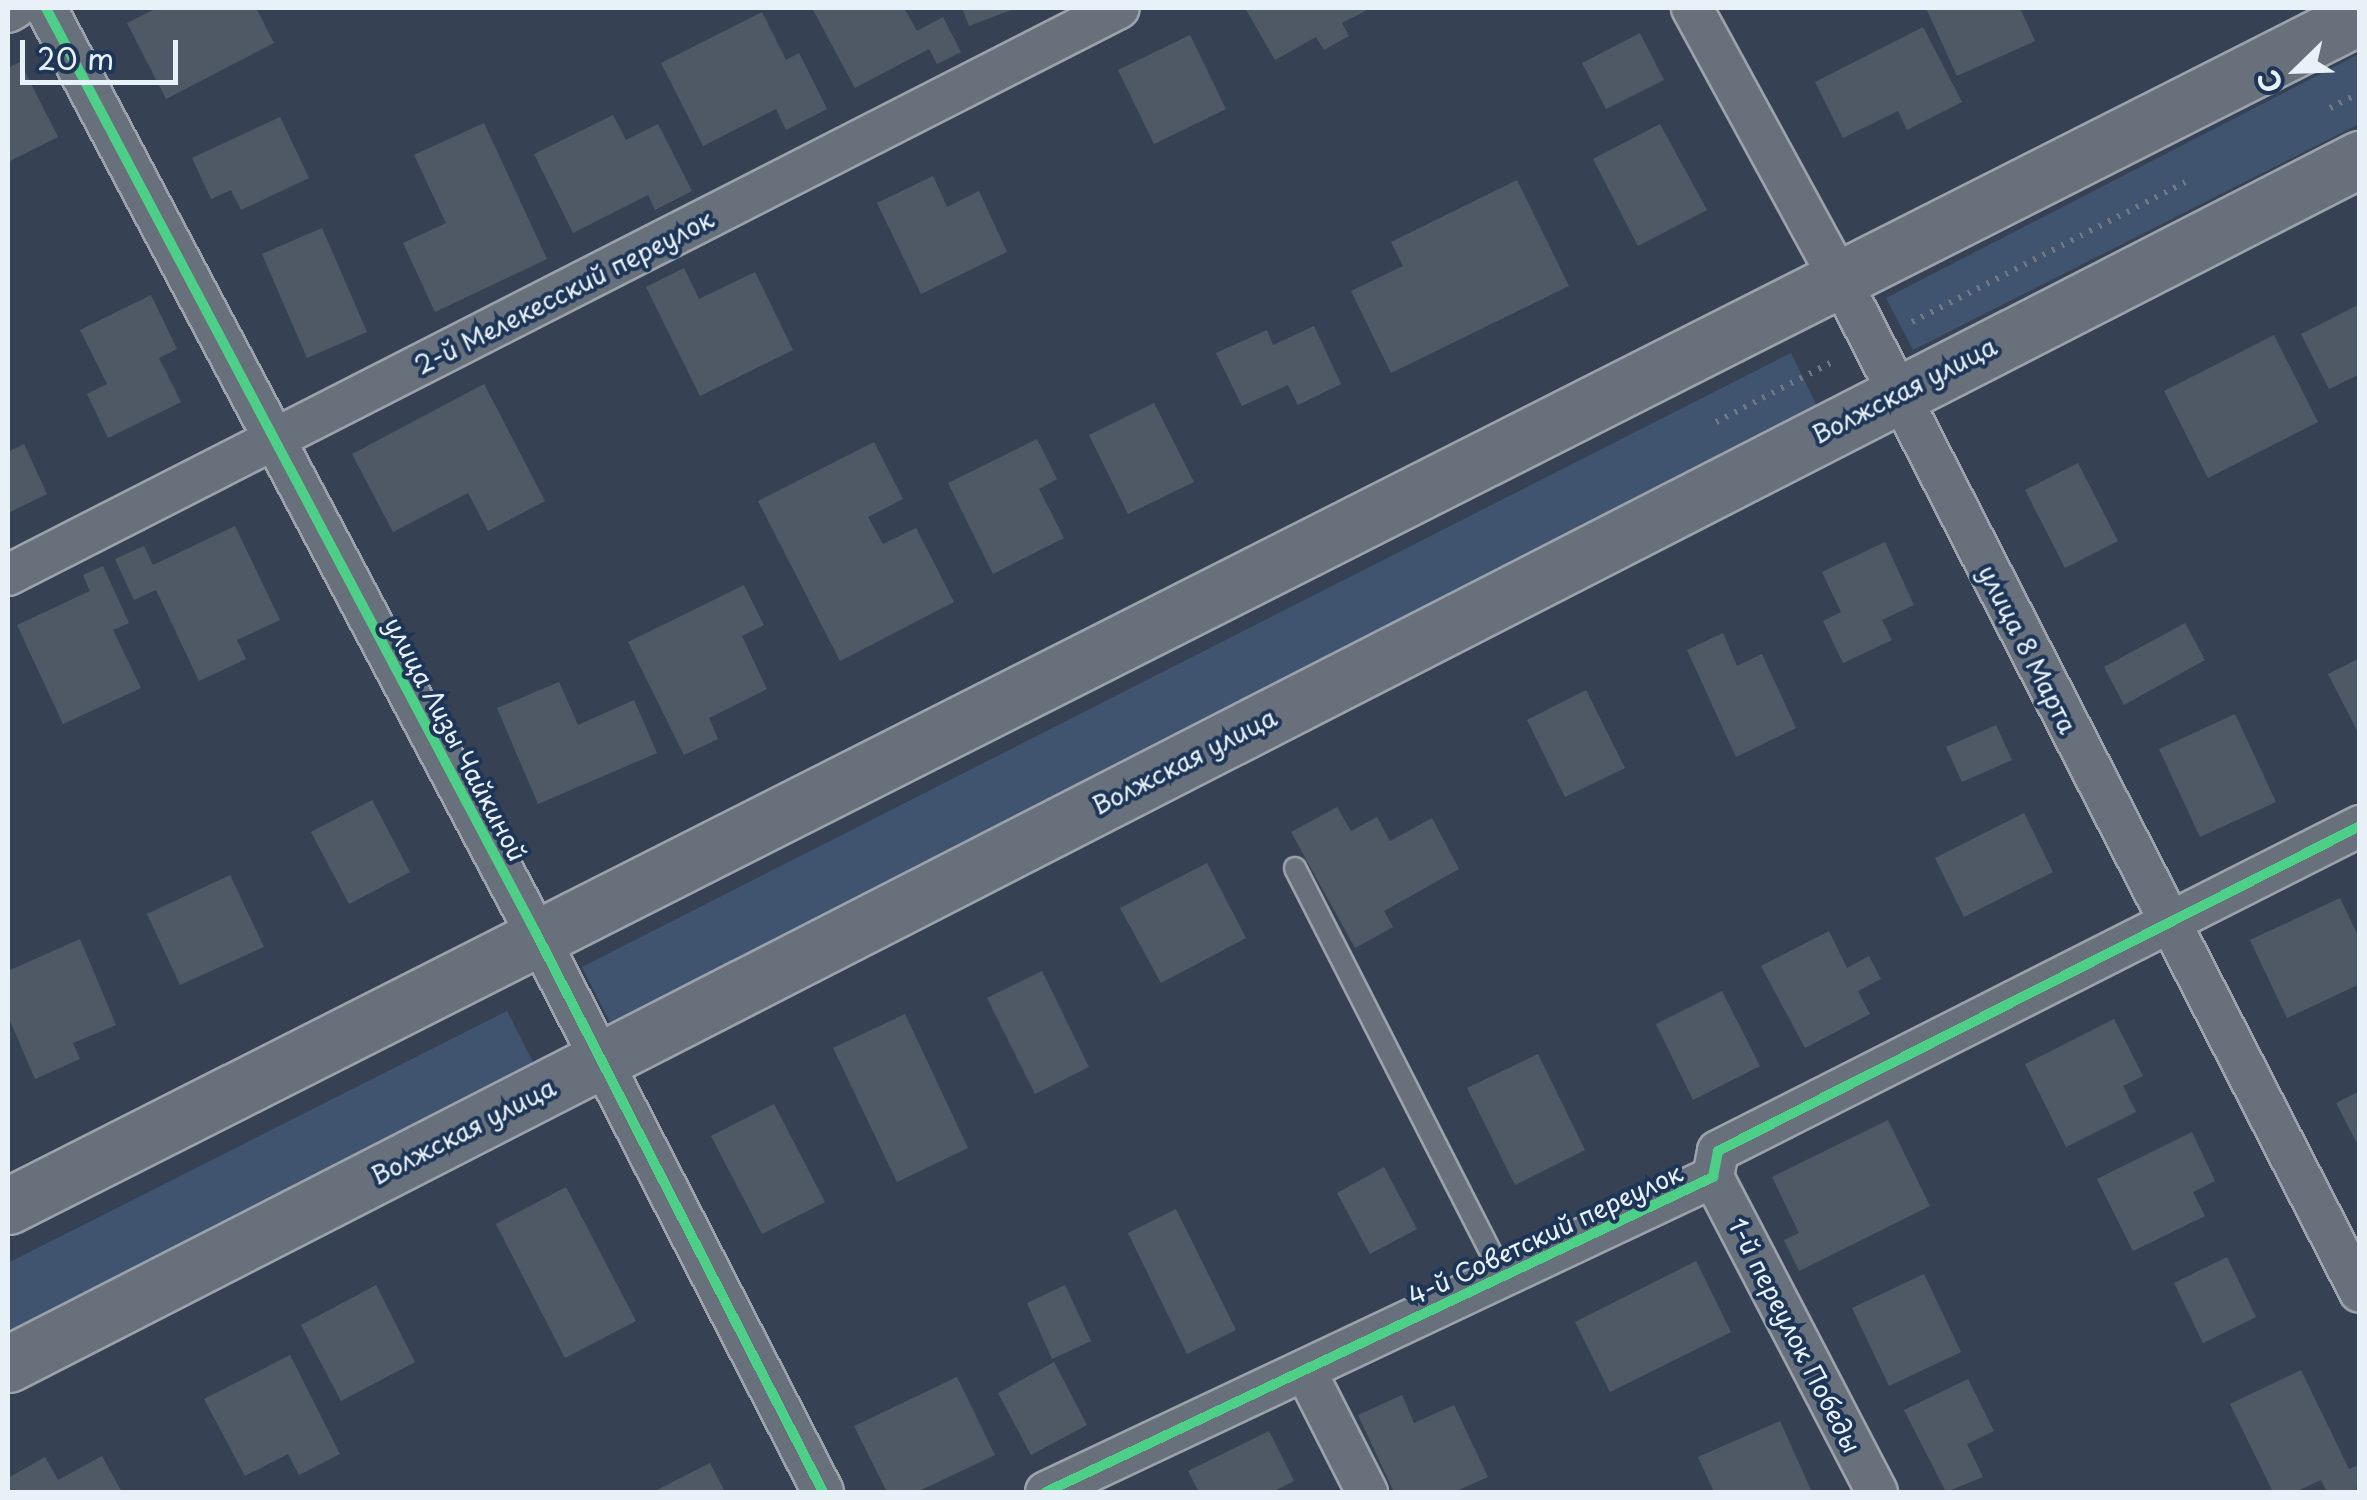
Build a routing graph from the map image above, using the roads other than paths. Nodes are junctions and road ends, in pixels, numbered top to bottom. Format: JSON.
{"nodes":[{"id":1,"x":15,"y":8,"type":"edge"},
{"id":2,"x":46,"y":8,"type":"edge"},
{"id":3,"x":1119,"y":8,"type":"edge"},
{"id":4,"x":1692,"y":8,"type":"edge"},
{"id":5,"x":8,"y":12,"type":"edge"},
{"id":6,"x":2360,"y":16,"type":"edge"},
{"id":7,"x":2360,"y":159,"type":"edge"},
{"id":8,"x":1841,"y":281,"type":"junction"},
{"id":9,"x":1896,"y":394,"type":"junction"},
{"id":10,"x":275,"y":440,"type":"junction"},
{"id":11,"x":8,"y":575,"type":"edge"},
{"id":12,"x":2360,"y":826,"type":"edge"},
{"id":13,"x":1296,"y":868,"type":"dead end"},
{"id":14,"x":2168,"y":920,"type":"junction"},
{"id":15,"x":536,"y":934,"type":"junction"},
{"id":16,"x":601,"y":1060,"type":"junction"},
{"id":17,"x":1714,"y":1177,"type":"junction"},
{"id":18,"x":8,"y":1206,"type":"edge"},
{"id":19,"x":1502,"y":1275,"type":"junction"},
{"id":20,"x":2360,"y":1292,"type":"edge"},
{"id":21,"x":8,"y":1364,"type":"edge"},
{"id":22,"x":1305,"y":1370,"type":"junction"},
{"id":23,"x":822,"y":1492,"type":"edge"},
{"id":24,"x":1046,"y":1492,"type":"edge"},
{"id":25,"x":1367,"y":1492,"type":"edge"},
{"id":26,"x":1876,"y":1492,"type":"edge"}],
"edges":[{"from":1,"to":5,"type":"street"},
{"from":2,"to":10,"type":"street","name":"улица Лизы Чайкиной"},
{"from":3,"to":10,"type":"street","name":"2-й Мелекесский переулок"},
{"from":4,"to":8,"type":"street","name":"улица 8 Марта"},
{"from":6,"to":8,"type":"main road"},
{"from":7,"to":9,"type":"main road","name":"Волжская улица"},
{"from":8,"to":9,"type":"street","name":"улица 8 Марта"},
{"from":8,"to":15,"type":"main road"},
{"from":9,"to":14,"type":"street","name":"улица 8 Марта"},
{"from":9,"to":16,"type":"main road","name":"Волжская улица"},
{"from":10,"to":11,"type":"street","name":"2-й Мелекесский переулок"},
{"from":10,"to":15,"type":"street","name":"улица Лизы Чайкиной"},
{"from":12,"to":14,"type":"street","name":"4-й Советский переулок"},
{"from":13,"to":19,"type":"lane"},
{"from":14,"to":17,"type":"street","name":"4-й Советский переулок"},
{"from":14,"to":20,"type":"street","name":"улица 8 Марта"},
{"from":15,"to":16,"type":"street","name":"улица Лизы Чайкиной"},
{"from":15,"to":18,"type":"main road"},
{"from":16,"to":21,"type":"main road","name":"Волжская улица"},
{"from":16,"to":23,"type":"street","name":"улица Лизы Чайкиной"},
{"from":17,"to":19,"type":"street","name":"4-й Советский переулок"},
{"from":17,"to":26,"type":"street","name":"1-й переулок Победы"},
{"from":19,"to":22,"type":"street","name":"4-й Советский переулок"},
{"from":22,"to":24,"type":"street","name":"4-й Советский переулок"},
{"from":22,"to":25,"type":"street"}]}
